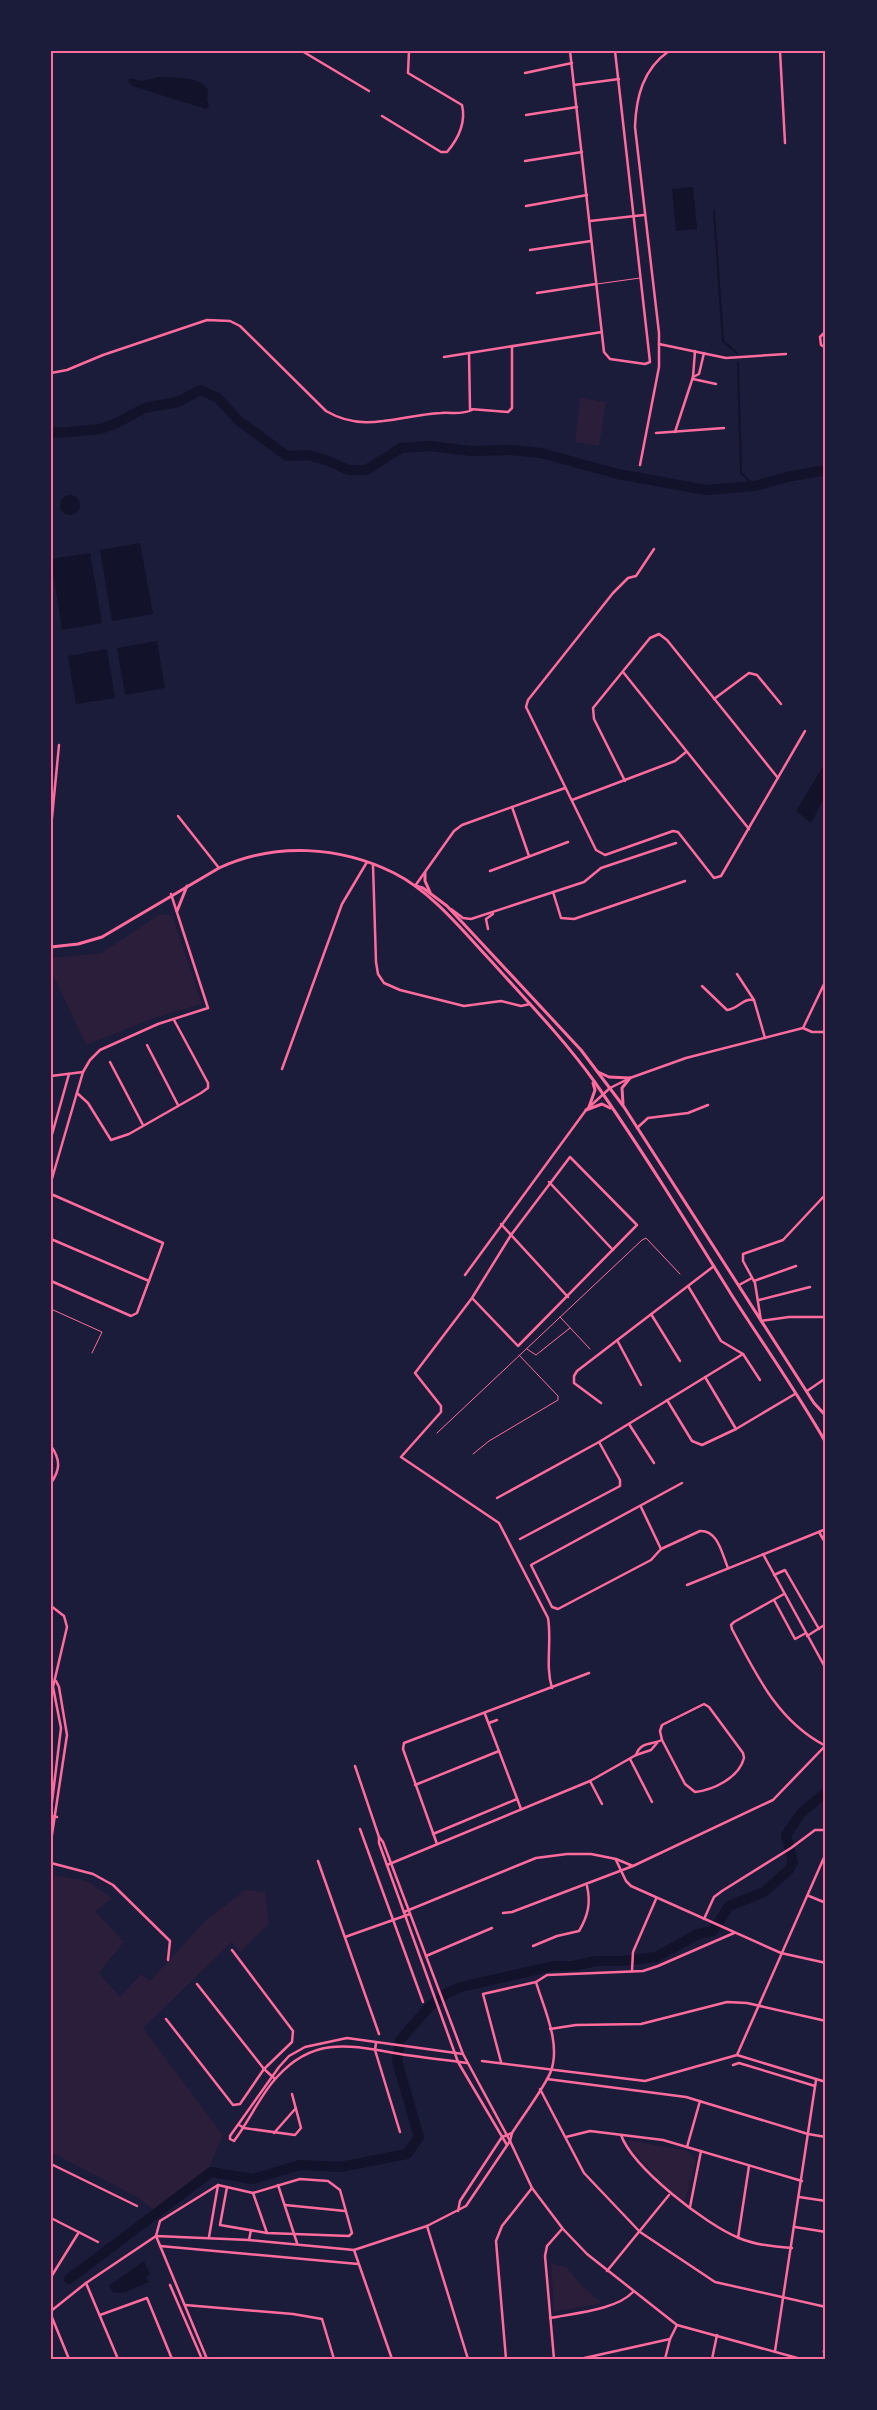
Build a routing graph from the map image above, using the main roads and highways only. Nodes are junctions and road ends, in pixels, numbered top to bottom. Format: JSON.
{"nodes":[{"id":1,"x":425,"y":873,"type":"road end"},
{"id":2,"x":187,"y":886,"type":"junction"},
{"id":3,"x":415,"y":886,"type":"junction"},
{"id":4,"x":430,"y":893,"type":"junction"},
{"id":5,"x":177,"y":911,"type":"road end"},
{"id":6,"x":51,"y":947,"type":"edge"},
{"id":7,"x":598,"y":1071,"type":"junction"},
{"id":8,"x":592,"y":1080,"type":"junction"},
{"id":9,"x":589,"y":1106,"type":"road end"},
{"id":10,"x":624,"y":1107,"type":"junction"},
{"id":11,"x":586,"y":1110,"type":"road end"},
{"id":12,"x":614,"y":1111,"type":"junction"},
{"id":13,"x":825,"y":1414,"type":"edge"},
{"id":14,"x":826,"y":1443,"type":"edge"}],
"edges":[{"from":1,"to":4,"type":"main road"},
{"from":2,"to":3,"type":"main road"},
{"from":2,"to":5,"type":"main road"},
{"from":2,"to":6,"type":"main road"},
{"from":3,"to":4,"type":"main road"},
{"from":3,"to":8,"type":"main road"},
{"from":4,"to":7,"type":"main road"},
{"from":7,"to":10,"type":"main road"},
{"from":7,"to":10,"type":"main road"},
{"from":8,"to":9,"type":"main road"},
{"from":8,"to":12,"type":"main road"},
{"from":10,"to":13,"type":"main road"},
{"from":11,"to":12,"type":"main road"},
{"from":12,"to":14,"type":"main road"}]}
